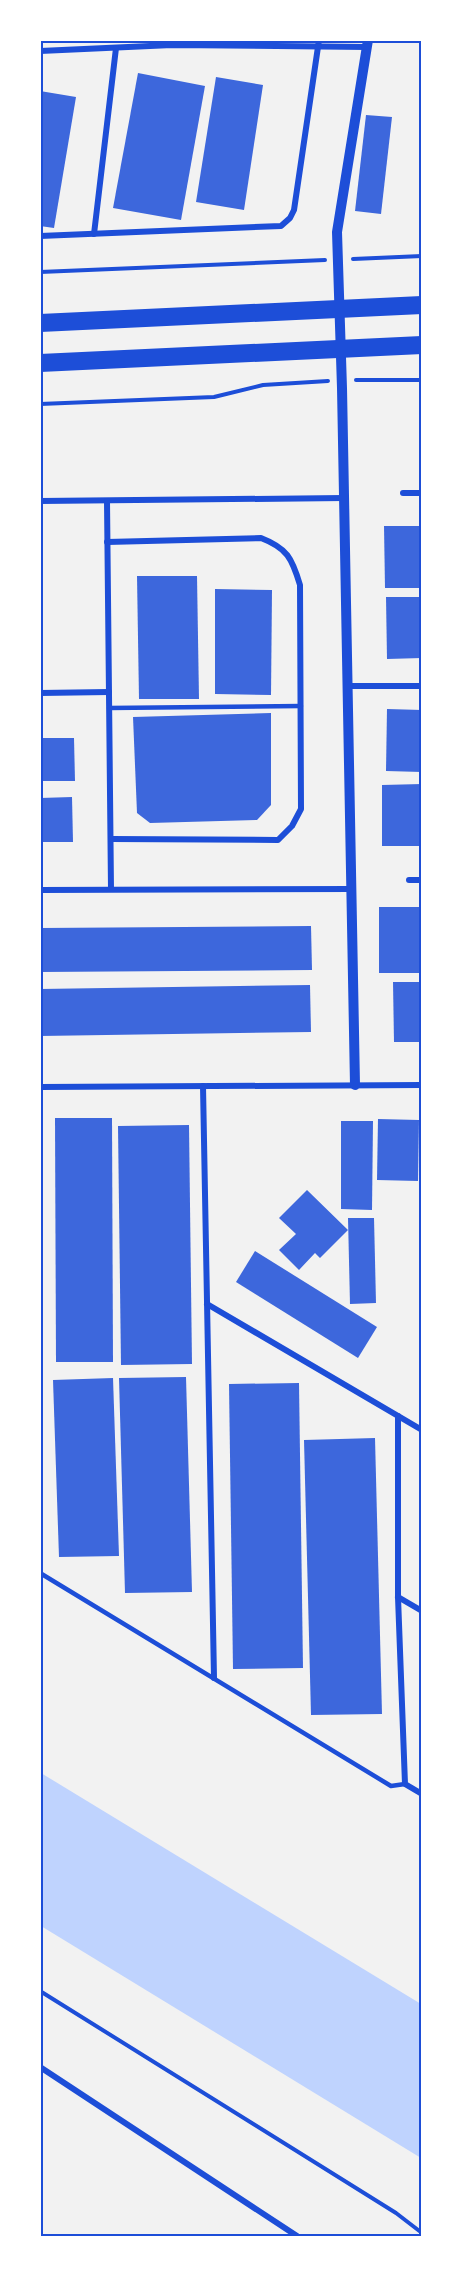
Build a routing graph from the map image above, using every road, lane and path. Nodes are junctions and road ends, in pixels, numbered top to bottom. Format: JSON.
{"nodes":[{"id":1,"x":172,"y":43,"type":"edge"},
{"id":2,"x":319,"y":43,"type":"edge"},
{"id":3,"x":116,"y":44,"type":"edge"},
{"id":4,"x":368,"y":44,"type":"edge"},
{"id":5,"x":40,"y":51,"type":"edge"},
{"id":6,"x":94,"y":234,"type":"junction"},
{"id":7,"x":40,"y":236,"type":"edge"},
{"id":8,"x":422,"y":256,"type":"edge"},
{"id":9,"x":377,"y":257,"type":"dead end"},
{"id":10,"x":280,"y":262,"type":"dead end"},
{"id":11,"x":40,"y":272,"type":"edge"},
{"id":12,"x":422,"y":305,"type":"edge"},
{"id":13,"x":40,"y":323,"type":"edge"},
{"id":14,"x":422,"y":345,"type":"edge"},
{"id":15,"x":40,"y":363,"type":"edge"},
{"id":16,"x":386,"y":380,"type":"dead end"},
{"id":17,"x":422,"y":380,"type":"edge"},
{"id":18,"x":263,"y":385,"type":"dead end"},
{"id":19,"x":40,"y":404,"type":"edge"},
{"id":20,"x":422,"y":492,"type":"edge"},
{"id":21,"x":404,"y":493,"type":"dead end"},
{"id":22,"x":344,"y":498,"type":"junction"},
{"id":23,"x":40,"y":501,"type":"edge"},
{"id":24,"x":106,"y":501,"type":"junction"},
{"id":25,"x":107,"y":542,"type":"junction"},
{"id":26,"x":347,"y":686,"type":"junction"},
{"id":27,"x":422,"y":686,"type":"edge"},
{"id":28,"x":109,"y":692,"type":"junction"},
{"id":29,"x":40,"y":693,"type":"edge"},
{"id":30,"x":300,"y":706,"type":"junction"},
{"id":31,"x":109,"y":708,"type":"junction"},
{"id":32,"x":111,"y":839,"type":"junction"},
{"id":33,"x":409,"y":880,"type":"dead end"},
{"id":34,"x":422,"y":880,"type":"edge"},
{"id":35,"x":111,"y":889,"type":"junction"},
{"id":36,"x":351,"y":889,"type":"junction"},
{"id":37,"x":40,"y":890,"type":"edge"},
{"id":38,"x":355,"y":1085,"type":"junction"},
{"id":39,"x":422,"y":1085,"type":"edge"},
{"id":40,"x":203,"y":1086,"type":"junction"},
{"id":41,"x":40,"y":1087,"type":"edge"},
{"id":42,"x":207,"y":1304,"type":"junction"},
{"id":43,"x":398,"y":1416,"type":"junction"},
{"id":44,"x":422,"y":1430,"type":"edge"},
{"id":45,"x":40,"y":1573,"type":"edge"},
{"id":46,"x":398,"y":1597,"type":"junction"},
{"id":47,"x":422,"y":1611,"type":"edge"},
{"id":48,"x":214,"y":1678,"type":"junction"},
{"id":49,"x":405,"y":1784,"type":"junction"},
{"id":50,"x":422,"y":1794,"type":"edge"},
{"id":51,"x":40,"y":1991,"type":"edge"},
{"id":52,"x":40,"y":2067,"type":"edge"},
{"id":53,"x":422,"y":2233,"type":"edge"},
{"id":54,"x":297,"y":2236,"type":"edge"}],
"edges":[{"from":1,"to":2,"type":"street"},
{"from":1,"to":3,"type":"street"},
{"from":2,"to":4,"type":"street"},
{"from":2,"to":6,"type":"street"},
{"from":3,"to":5,"type":"street"},
{"from":3,"to":6,"type":"street"},
{"from":4,"to":22,"type":"street"},
{"from":6,"to":7,"type":"street"},
{"from":8,"to":9,"type":"path"},
{"from":10,"to":11,"type":"path"},
{"from":12,"to":13,"type":"highway"},
{"from":14,"to":15,"type":"highway"},
{"from":16,"to":17,"type":"path"},
{"from":18,"to":19,"type":"path"},
{"from":20,"to":21,"type":"street"},
{"from":22,"to":24,"type":"street"},
{"from":22,"to":26,"type":"street"},
{"from":23,"to":24,"type":"street"},
{"from":24,"to":25,"type":"street"},
{"from":25,"to":28,"type":"street"},
{"from":25,"to":30,"type":"street"},
{"from":26,"to":27,"type":"street"},
{"from":26,"to":36,"type":"street"},
{"from":28,"to":29,"type":"street"},
{"from":28,"to":31,"type":"street"},
{"from":30,"to":31,"type":"lane"},
{"from":30,"to":32,"type":"street"},
{"from":31,"to":32,"type":"street"},
{"from":32,"to":35,"type":"street"},
{"from":33,"to":34,"type":"street"},
{"from":35,"to":36,"type":"street"},
{"from":35,"to":37,"type":"street"},
{"from":36,"to":38,"type":"street"},
{"from":38,"to":39,"type":"street"},
{"from":38,"to":40,"type":"street"},
{"from":40,"to":41,"type":"street"},
{"from":40,"to":42,"type":"street"},
{"from":42,"to":43,"type":"street"},
{"from":42,"to":48,"type":"street"},
{"from":43,"to":44,"type":"street"},
{"from":43,"to":46,"type":"street"},
{"from":45,"to":48,"type":"lane"},
{"from":46,"to":47,"type":"street"},
{"from":46,"to":49,"type":"street"},
{"from":48,"to":49,"type":"lane"},
{"from":49,"to":50,"type":"street"},
{"from":51,"to":53,"type":"path"},
{"from":52,"to":54,"type":"street"}]}
